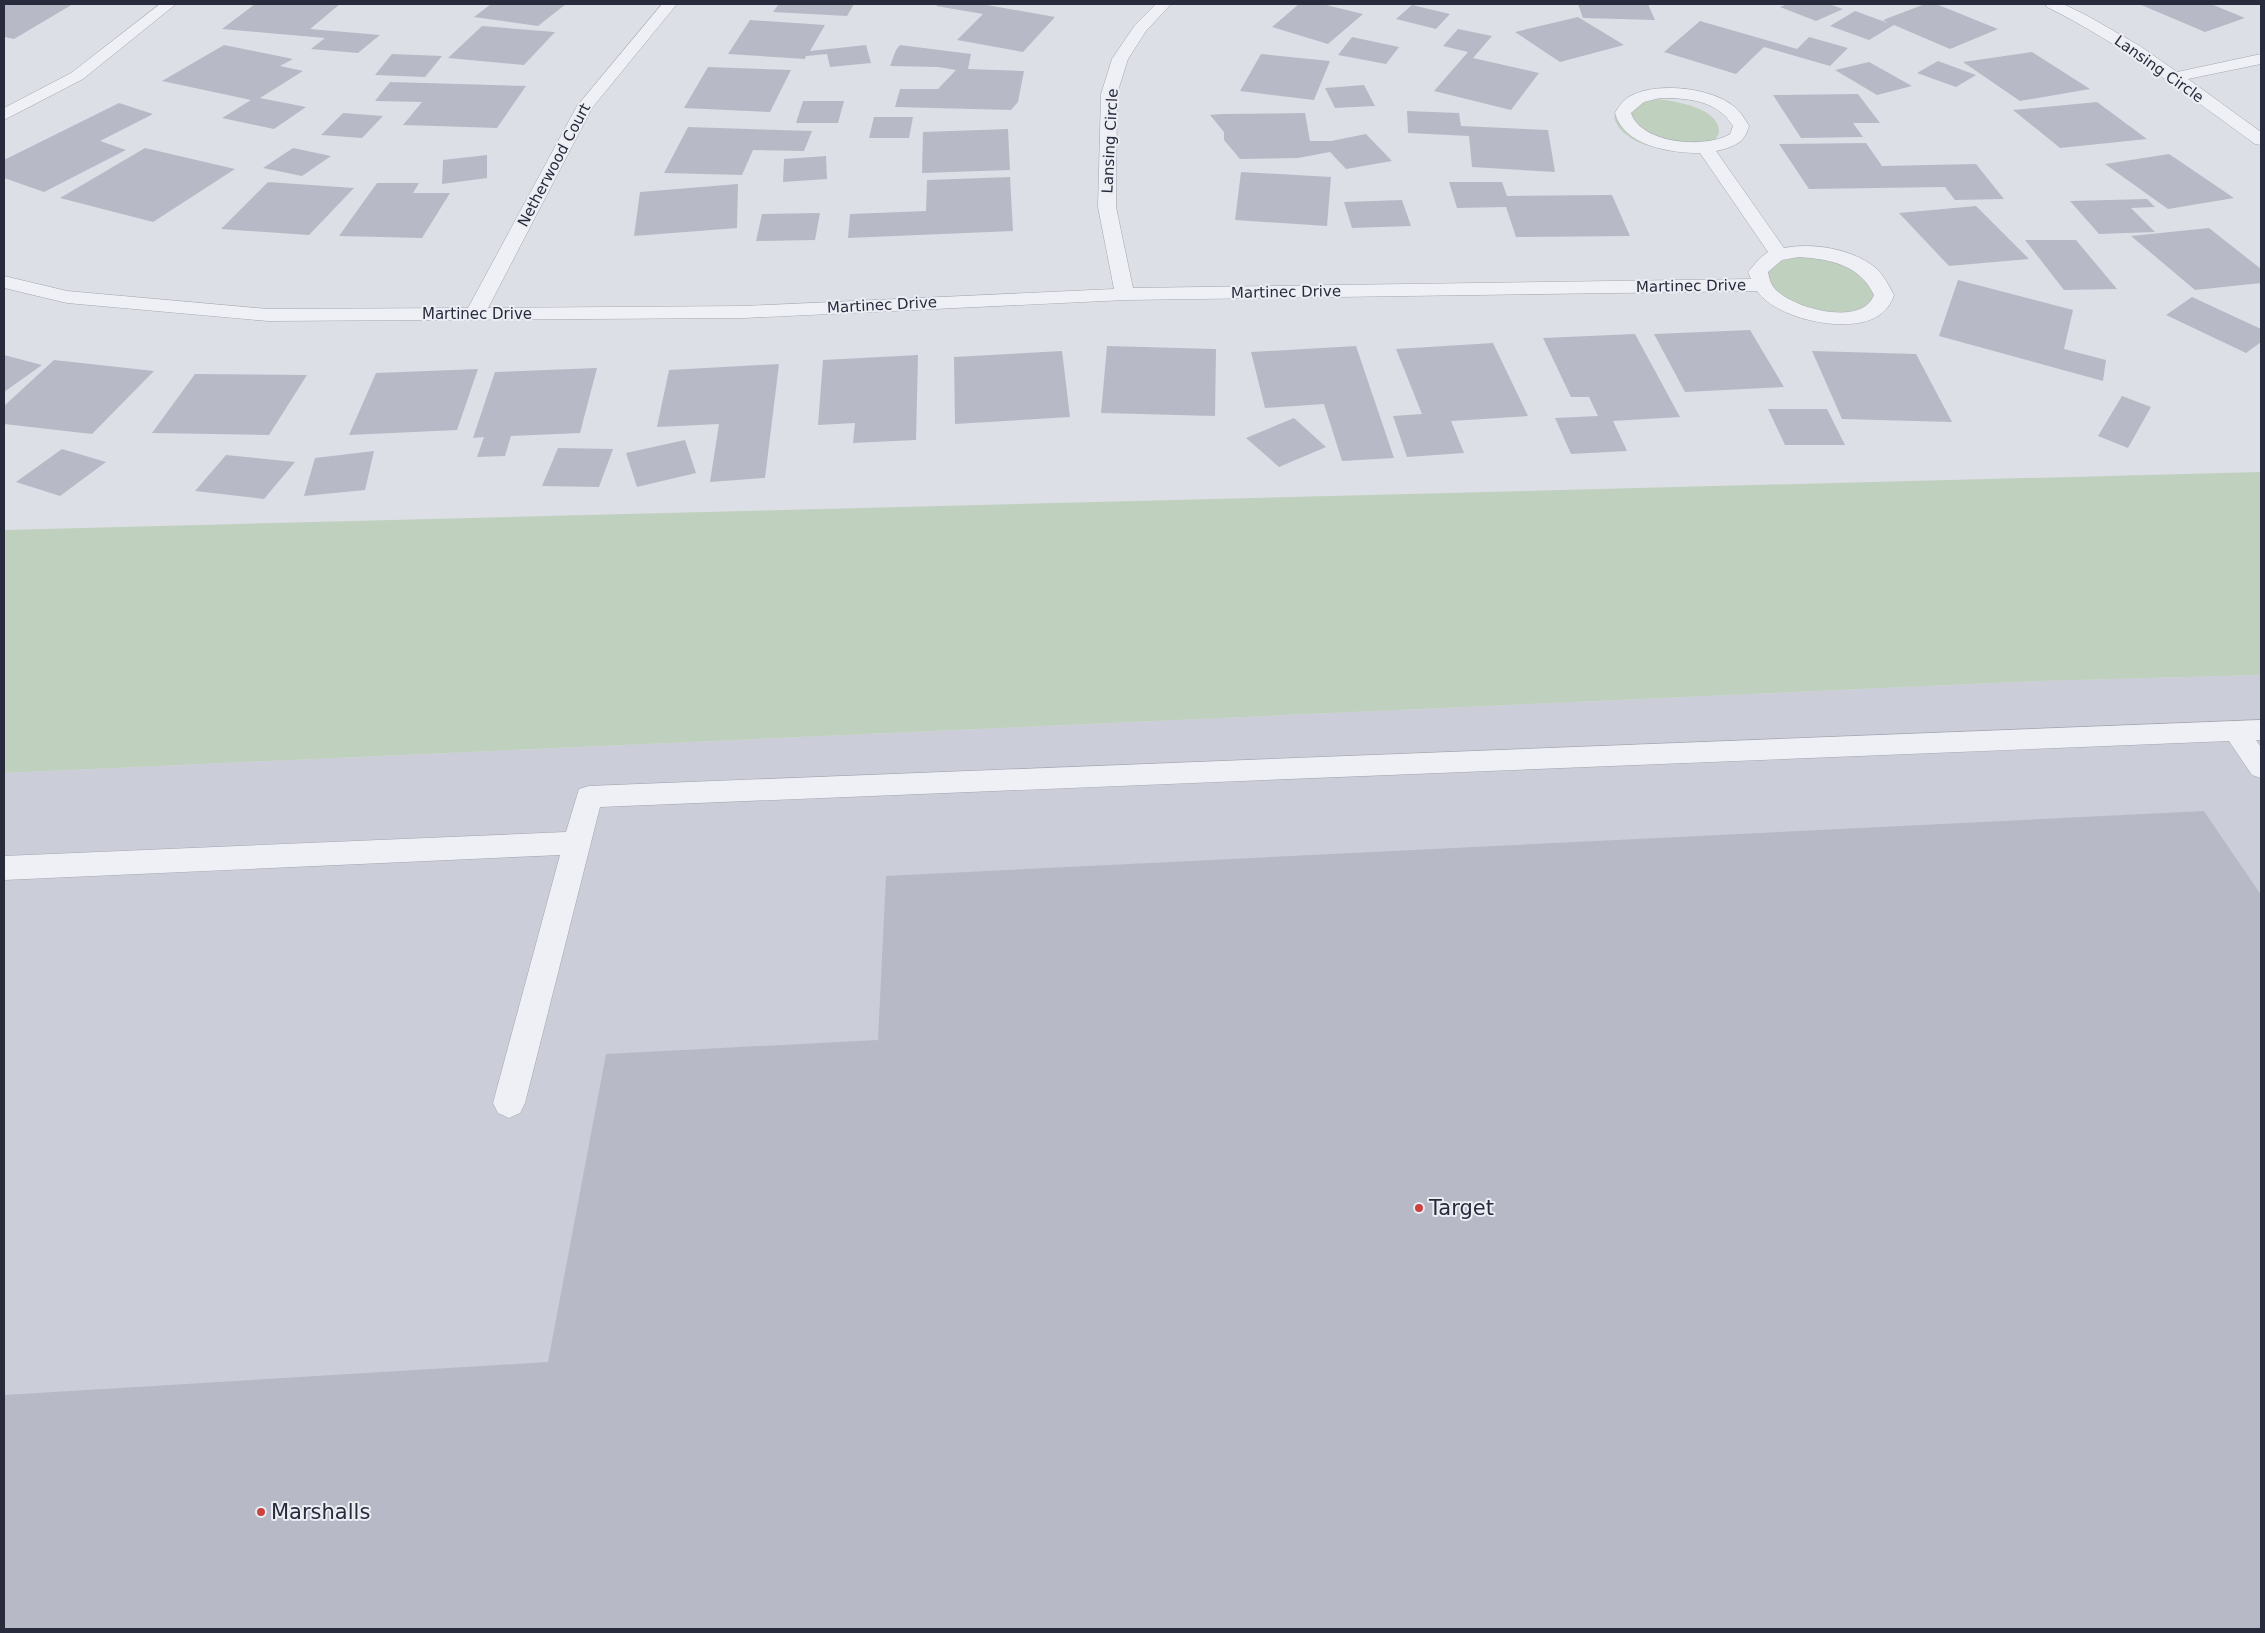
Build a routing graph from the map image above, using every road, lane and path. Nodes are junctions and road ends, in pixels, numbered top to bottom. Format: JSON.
{"nodes":[{"id":1,"x":169,"y":4,"type":"edge"},
{"id":2,"x":670,"y":4,"type":"edge"},
{"id":3,"x":1164,"y":4,"type":"edge"},
{"id":4,"x":2052,"y":4,"type":"edge"},
{"id":5,"x":2261,"y":59,"type":"edge"},
{"id":6,"x":2176,"y":77,"type":"junction"},
{"id":7,"x":4,"y":115,"type":"edge"},
{"id":8,"x":2261,"y":140,"type":"edge"},
{"id":9,"x":1705,"y":148,"type":"junction"},
{"id":10,"x":1779,"y":254,"type":"junction"},
{"id":11,"x":4,"y":282,"type":"edge"},
{"id":12,"x":1762,"y":285,"type":"junction"},
{"id":13,"x":1124,"y":294,"type":"junction"},
{"id":14,"x":475,"y":314,"type":"junction"},
{"id":15,"x":2248,"y":730,"type":"edge"},
{"id":16,"x":2261,"y":768,"type":"edge"},
{"id":17,"x":577,"y":843,"type":"junction"},
{"id":18,"x":4,"y":868,"type":"edge"},
{"id":19,"x":509,"y":1103,"type":"dead end"}],
"edges":[{"from":1,"to":7,"type":"street"},
{"from":2,"to":14,"type":"street","name":"Netherwood Court"},
{"from":3,"to":13,"type":"street","name":"Lansing Circle"},
{"from":4,"to":6,"type":"street","name":"Lansing Circle"},
{"from":5,"to":6,"type":"street"},
{"from":6,"to":8,"type":"street","name":"Lansing Circle"},
{"from":9,"to":9,"type":"street"},
{"from":9,"to":10,"type":"street"},
{"from":10,"to":12,"type":"street","name":"Martinec Drive"},
{"from":10,"to":12,"type":"street","name":"Martinec Drive"},
{"from":11,"to":14,"type":"street","name":"Martinec Drive"},
{"from":12,"to":13,"type":"street","name":"Martinec Drive"},
{"from":13,"to":14,"type":"street","name":"Martinec Drive"},
{"from":15,"to":16,"type":"street"},
{"from":15,"to":17,"type":"street"},
{"from":17,"to":18,"type":"street"},
{"from":17,"to":19,"type":"street"}]}
